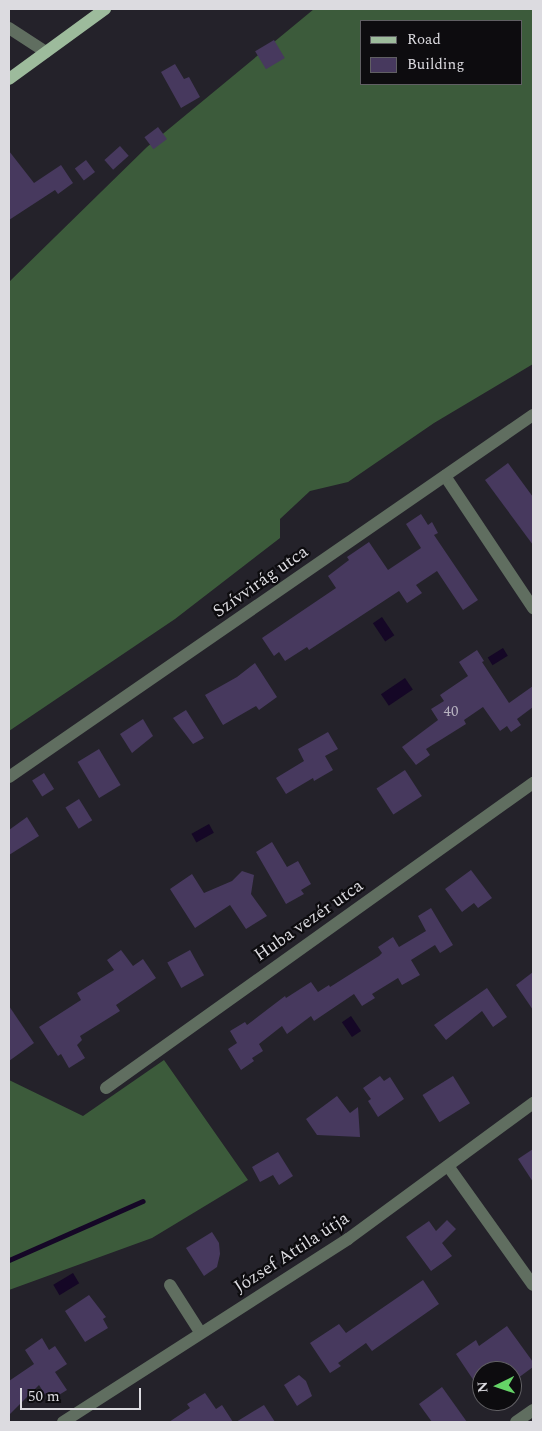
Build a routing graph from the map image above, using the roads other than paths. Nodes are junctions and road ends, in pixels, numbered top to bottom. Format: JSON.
{"nodes":[{"id":1,"x":105,"y":9,"type":"edge"},
{"id":2,"x":9,"y":28,"type":"edge"},
{"id":3,"x":46,"y":52,"type":"junction"},
{"id":4,"x":9,"y":80,"type":"edge"},
{"id":5,"x":533,"y":415,"type":"edge"},
{"id":6,"x":445,"y":476,"type":"junction"},
{"id":7,"x":533,"y":608,"type":"edge"},
{"id":8,"x":9,"y":777,"type":"edge"},
{"id":9,"x":533,"y":783,"type":"edge"},
{"id":10,"x":106,"y":1088,"type":"dead end"},
{"id":11,"x":533,"y":1103,"type":"edge"},
{"id":12,"x":448,"y":1166,"type":"junction"},
{"id":13,"x":170,"y":1285,"type":"dead end"},
{"id":14,"x":533,"y":1285,"type":"edge"},
{"id":15,"x":200,"y":1332,"type":"junction"},
{"id":16,"x":533,"y":1410,"type":"edge"},
{"id":17,"x":63,"y":1422,"type":"edge"},
{"id":18,"x":516,"y":1422,"type":"edge"}],
"edges":[{"from":1,"to":3,"type":"main road"},
{"from":2,"to":3,"type":"street"},
{"from":3,"to":4,"type":"main road"},
{"from":5,"to":6,"type":"street","name":"Szívvirág utca"},
{"from":6,"to":7,"type":"street"},
{"from":6,"to":8,"type":"street","name":"Szívvirág utca"},
{"from":9,"to":10,"type":"street","name":"Huba vezér utca"},
{"from":11,"to":12,"type":"street","name":"József Attila útja"},
{"from":12,"to":14,"type":"street"},
{"from":12,"to":15,"type":"street","name":"József Attila útja"},
{"from":13,"to":15,"type":"street"},
{"from":15,"to":17,"type":"street","name":"József Attila útja"},
{"from":16,"to":18,"type":"street"}]}
